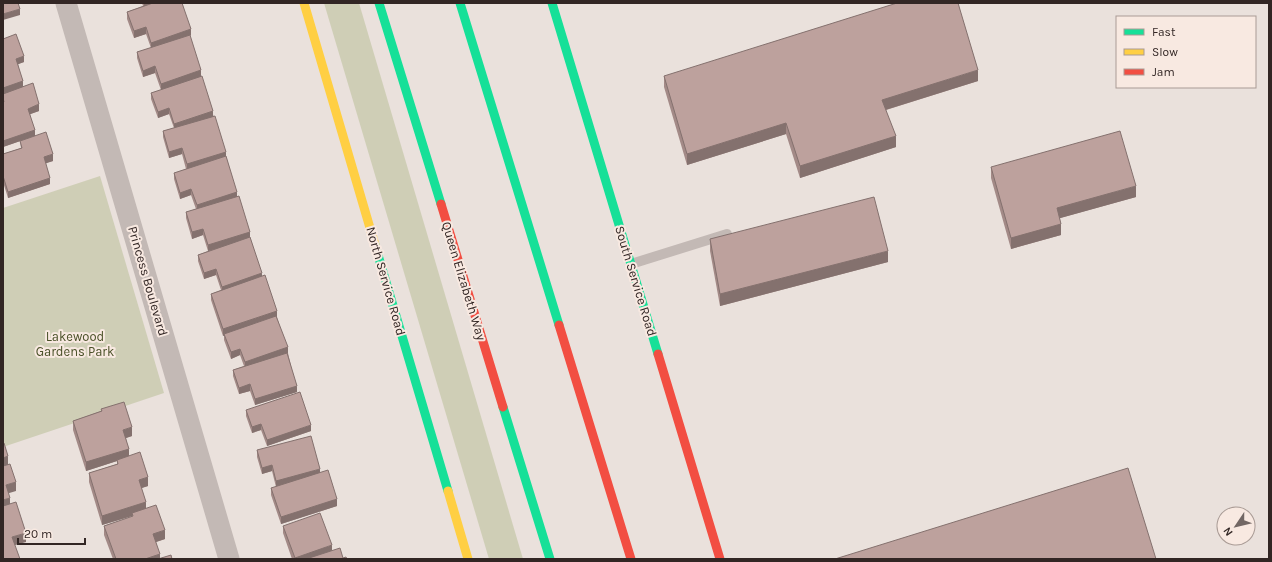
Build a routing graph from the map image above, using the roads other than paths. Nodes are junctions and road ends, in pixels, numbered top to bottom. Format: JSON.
{"nodes":[{"id":1,"x":66,"y":3,"type":"edge"},
{"id":2,"x":304,"y":3,"type":"edge"},
{"id":3,"x":378,"y":3,"type":"edge"},
{"id":4,"x":460,"y":3,"type":"edge"},
{"id":5,"x":552,"y":3,"type":"edge"},
{"id":6,"x":727,"y":234,"type":"edge"},
{"id":7,"x":631,"y":264,"type":"junction"},
{"id":8,"x":229,"y":559,"type":"edge"},
{"id":9,"x":468,"y":559,"type":"edge"},
{"id":10,"x":550,"y":559,"type":"edge"},
{"id":11,"x":630,"y":559,"type":"edge"},
{"id":12,"x":720,"y":559,"type":"edge"}],
"edges":[{"from":1,"to":8,"type":"street","name":"Princess Boulevard"},
{"from":2,"to":9,"type":"main road","name":"North Service Road"},
{"from":3,"to":10,"type":"main road","name":"Queen Elizabeth Way"},
{"from":4,"to":11,"type":"main road"},
{"from":5,"to":7,"type":"main road","name":"South Service Road"},
{"from":6,"to":7,"type":"lane"},
{"from":7,"to":12,"type":"main road","name":"South Service Road"}]}
